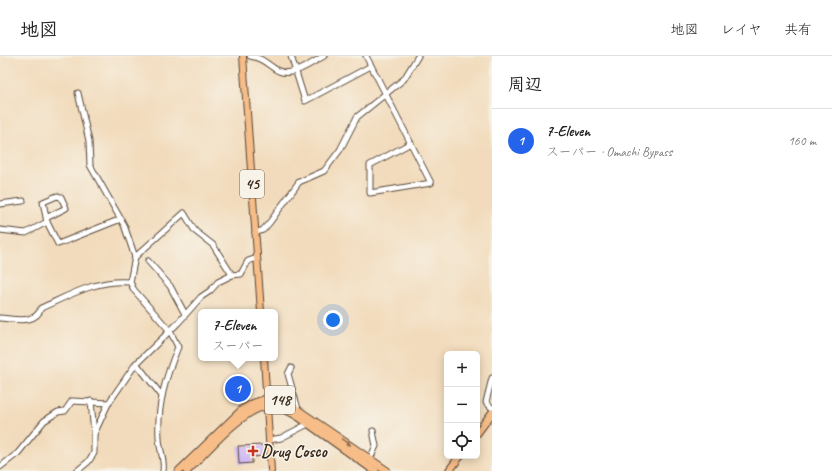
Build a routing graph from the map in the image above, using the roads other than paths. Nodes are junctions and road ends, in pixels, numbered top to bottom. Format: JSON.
{"nodes":[{"id":1,"x":243,"y":56,"type":"edge"},
{"id":2,"x":250,"y":56,"type":"edge"},
{"id":3,"x":291,"y":56,"type":"edge"},
{"id":4,"x":324,"y":56,"type":"edge"},
{"id":5,"x":366,"y":56,"type":"edge"},
{"id":6,"x":418,"y":56,"type":"edge"},
{"id":7,"x":372,"y":66,"type":"junction"},
{"id":8,"x":296,"y":71,"type":"junction"},
{"id":9,"x":78,"y":93,"type":"dead end"},
{"id":10,"x":384,"y":93,"type":"junction"},
{"id":11,"x":411,"y":144,"type":"junction"},
{"id":12,"x":23,"y":201,"type":"dead end"},
{"id":13,"x":0,"y":204,"type":"edge"},
{"id":14,"x":121,"y":219,"type":"junction"},
{"id":15,"x":46,"y":220,"type":"junction"},
{"id":16,"x":0,"y":230,"type":"edge"},
{"id":17,"x":255,"y":233,"type":"junction"},
{"id":18,"x":135,"y":257,"type":"junction"},
{"id":19,"x":257,"y":258,"type":"junction"},
{"id":20,"x":148,"y":260,"type":"dead end"},
{"id":21,"x":232,"y":275,"type":"junction"},
{"id":22,"x":130,"y":282,"type":"junction"},
{"id":23,"x":261,"y":309,"type":"edge"},
{"id":24,"x":185,"y":314,"type":"junction"},
{"id":25,"x":0,"y":318,"type":"edge"},
{"id":26,"x":170,"y":331,"type":"junction"},
{"id":27,"x":264,"y":361,"type":"edge"},
{"id":28,"x":136,"y":363,"type":"junction"},
{"id":29,"x":291,"y":368,"type":"dead end"},
{"id":30,"x":492,"y":378,"type":"edge"},
{"id":31,"x":162,"y":396,"type":"junction"},
{"id":32,"x":91,"y":401,"type":"junction"},
{"id":33,"x":108,"y":403,"type":"junction"},
{"id":34,"x":267,"y":403,"type":"junction"},
{"id":35,"x":492,"y":408,"type":"edge"},
{"id":36,"x":298,"y":409,"type":"junction"},
{"id":37,"x":492,"y":413,"type":"edge"},
{"id":38,"x":308,"y":424,"type":"junction"},
{"id":39,"x":480,"y":429,"type":"edge"},
{"id":40,"x":373,"y":431,"type":"dead end"},
{"id":41,"x":94,"y":434,"type":"junction"},
{"id":42,"x":269,"y":440,"type":"junction"},
{"id":43,"x":370,"y":459,"type":"junction"},
{"id":44,"x":458,"y":459,"type":"edge"},
{"id":45,"x":0,"y":467,"type":"edge"},
{"id":46,"x":77,"y":471,"type":"edge"},
{"id":47,"x":163,"y":471,"type":"edge"},
{"id":48,"x":179,"y":471,"type":"edge"},
{"id":49,"x":188,"y":471,"type":"edge"},
{"id":50,"x":271,"y":471,"type":"edge"},
{"id":51,"x":375,"y":471,"type":"edge"},
{"id":52,"x":387,"y":471,"type":"edge"},
{"id":53,"x":449,"y":471,"type":"edge"}],
"edges":[{"from":1,"to":17,"type":"main road","number":"45"},
{"from":2,"to":8,"type":"street"},
{"from":3,"to":8,"type":"street"},
{"from":4,"to":8,"type":"street"},
{"from":5,"to":7,"type":"street"},
{"from":6,"to":10,"type":"street"},
{"from":7,"to":8,"type":"street"},
{"from":7,"to":10,"type":"street"},
{"from":9,"to":14,"type":"street"},
{"from":10,"to":11,"type":"street"},
{"from":10,"to":17,"type":"street"},
{"from":11,"to":11,"type":"street"},
{"from":12,"to":13,"type":"street"},
{"from":14,"to":15,"type":"street"},
{"from":14,"to":18,"type":"street"},
{"from":15,"to":15,"type":"street"},
{"from":15,"to":16,"type":"street"},
{"from":17,"to":19,"type":"main road","number":"45"},
{"from":18,"to":21,"type":"street"},
{"from":18,"to":22,"type":"street"},
{"from":19,"to":21,"type":"street"},
{"from":19,"to":23,"type":"main road","number":"45"},
{"from":20,"to":24,"type":"street"},
{"from":21,"to":24,"type":"street"},
{"from":22,"to":25,"type":"street"},
{"from":22,"to":26,"type":"street"},
{"from":24,"to":26,"type":"street"},
{"from":26,"to":28,"type":"street"},
{"from":26,"to":31,"type":"street"},
{"from":27,"to":34,"type":"main road"},
{"from":28,"to":31,"type":"street"},
{"from":28,"to":33,"type":"street"},
{"from":29,"to":36,"type":"street"},
{"from":30,"to":35,"type":"street"},
{"from":31,"to":47,"type":"street"},
{"from":32,"to":33,"type":"street"},
{"from":32,"to":41,"type":"street"},
{"from":32,"to":45,"type":"street"},
{"from":33,"to":41,"type":"street"},
{"from":34,"to":36,"type":"highway","number":"148"},
{"from":34,"to":38,"type":"highway","number":"148"},
{"from":34,"to":42,"type":"main road"},
{"from":34,"to":48,"type":"highway","number":"148"},
{"from":34,"to":49,"type":"highway","number":"148"},
{"from":36,"to":43,"type":"highway","number":"148","one_way":true},
{"from":37,"to":39,"type":"highway"},
{"from":38,"to":42,"type":"street"},
{"from":38,"to":51,"type":"highway","number":"148"},
{"from":40,"to":43,"type":"street"},
{"from":41,"to":46,"type":"street"},
{"from":42,"to":50,"type":"main road"},
{"from":43,"to":52,"type":"highway","number":"148"},
{"from":44,"to":53,"type":"highway"}]}
